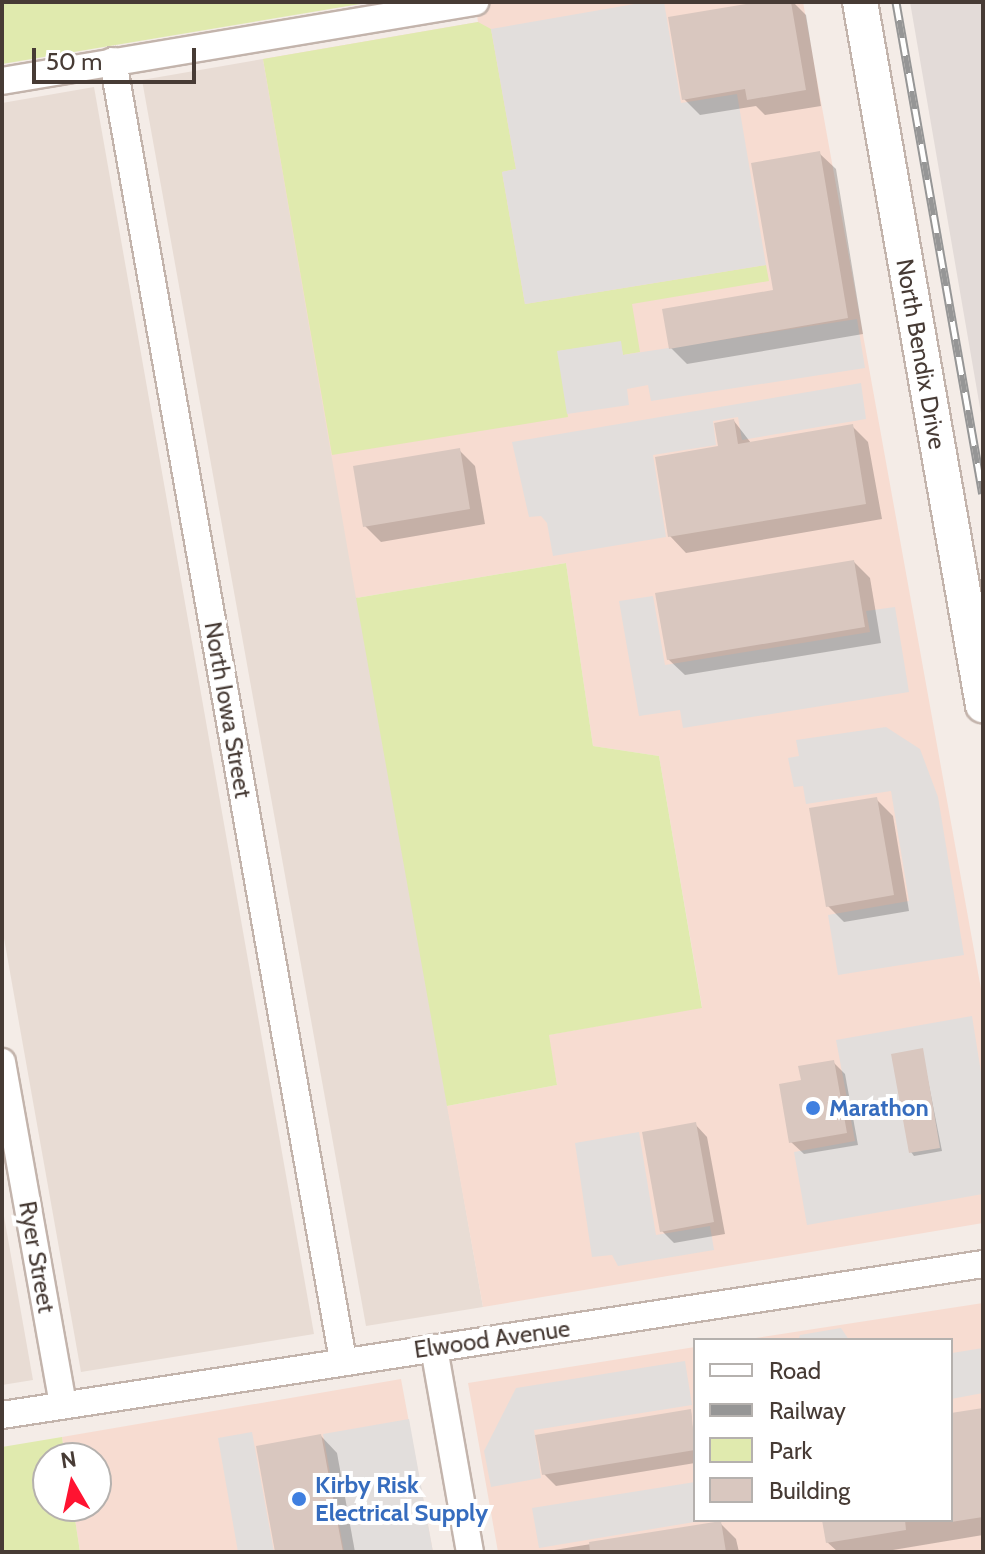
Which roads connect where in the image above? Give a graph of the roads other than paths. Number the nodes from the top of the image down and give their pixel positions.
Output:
1 (475, 2) edge
2 (860, 2) edge
3 (113, 61) junction
4 (2, 81) edge
5 (983, 705) edge
6 (2, 1062) edge
7 (983, 1264) edge
8 (434, 1348) junction
9 (343, 1360) junction
10 (63, 1405) junction
11 (2, 1415) edge
12 (470, 1552) edge

1 - 3 street
2 - 5 street, North Bendix Drive
3 - 4 street
3 - 9 street, North Iowa Street
6 - 10 street, Ryer Street
7 - 8 street, Elwood Avenue
8 - 9 street, Elwood Avenue
8 - 12 street
9 - 10 street, Elwood Avenue
10 - 11 street, Elwood Avenue

